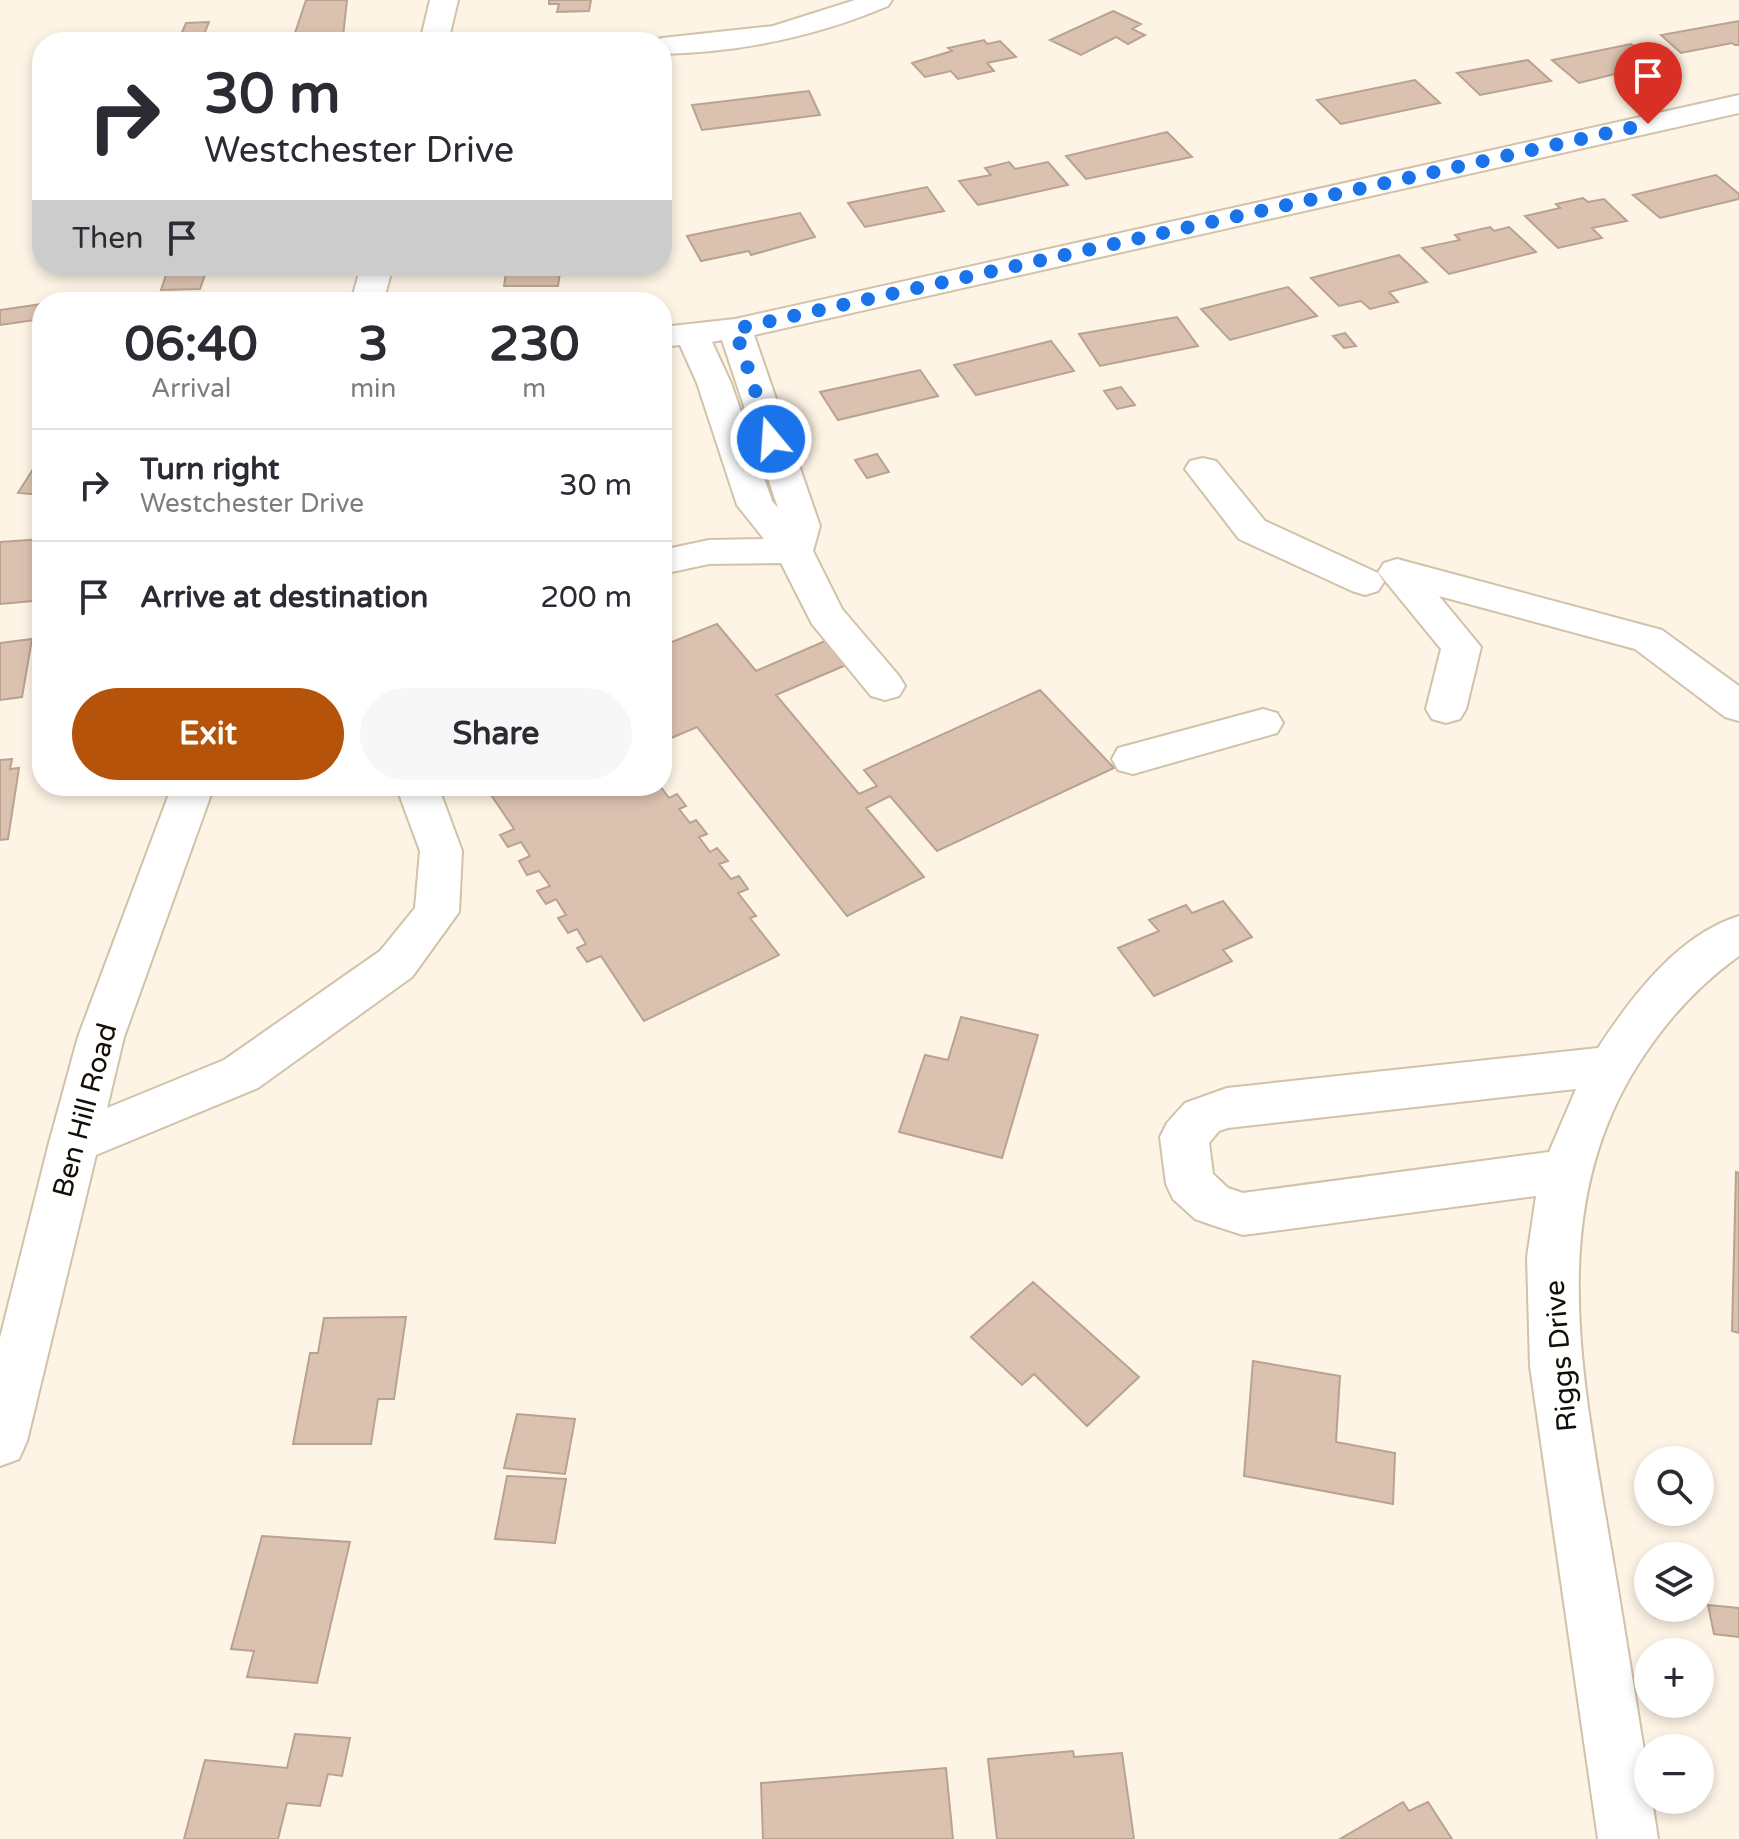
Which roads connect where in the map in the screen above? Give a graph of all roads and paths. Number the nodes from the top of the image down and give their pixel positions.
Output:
1 (444, 0) edge
2 (878, 0) edge
3 (436, 32) edge
4 (672, 46) edge
5 (1739, 104) edge
6 (735, 329) junction
7 (677, 335) edge
8 (1203, 469) dead end
9 (794, 551) junction
10 (672, 560) edge
11 (1365, 582) dead end
12 (885, 686) dead end
13 (1739, 707) edge
14 (1446, 709) dead end
15 (1263, 723) dead end
16 (1133, 759) dead end
17 (189, 796) edge
18 (421, 796) edge
19 (1739, 933) edge
20 (1609, 1066) junction
21 (73, 1143) junction
22 (1566, 1171) junction
23 (0, 1441) edge
24 (1628, 1839) edge

1 - 3 street
2 - 4 street
5 - 6 street
6 - 7 street
6 - 9 street
7 - 9 street
8 - 11 street
9 - 10 street
9 - 12 street
13 - 14 street
15 - 16 street
17 - 21 street, Ben Hill Road
18 - 21 street
19 - 20 street, Riggs Drive
20 - 22 street, Riggs Drive
20 - 22 street
21 - 23 street, Ben Hill Road
22 - 24 street, Riggs Drive

